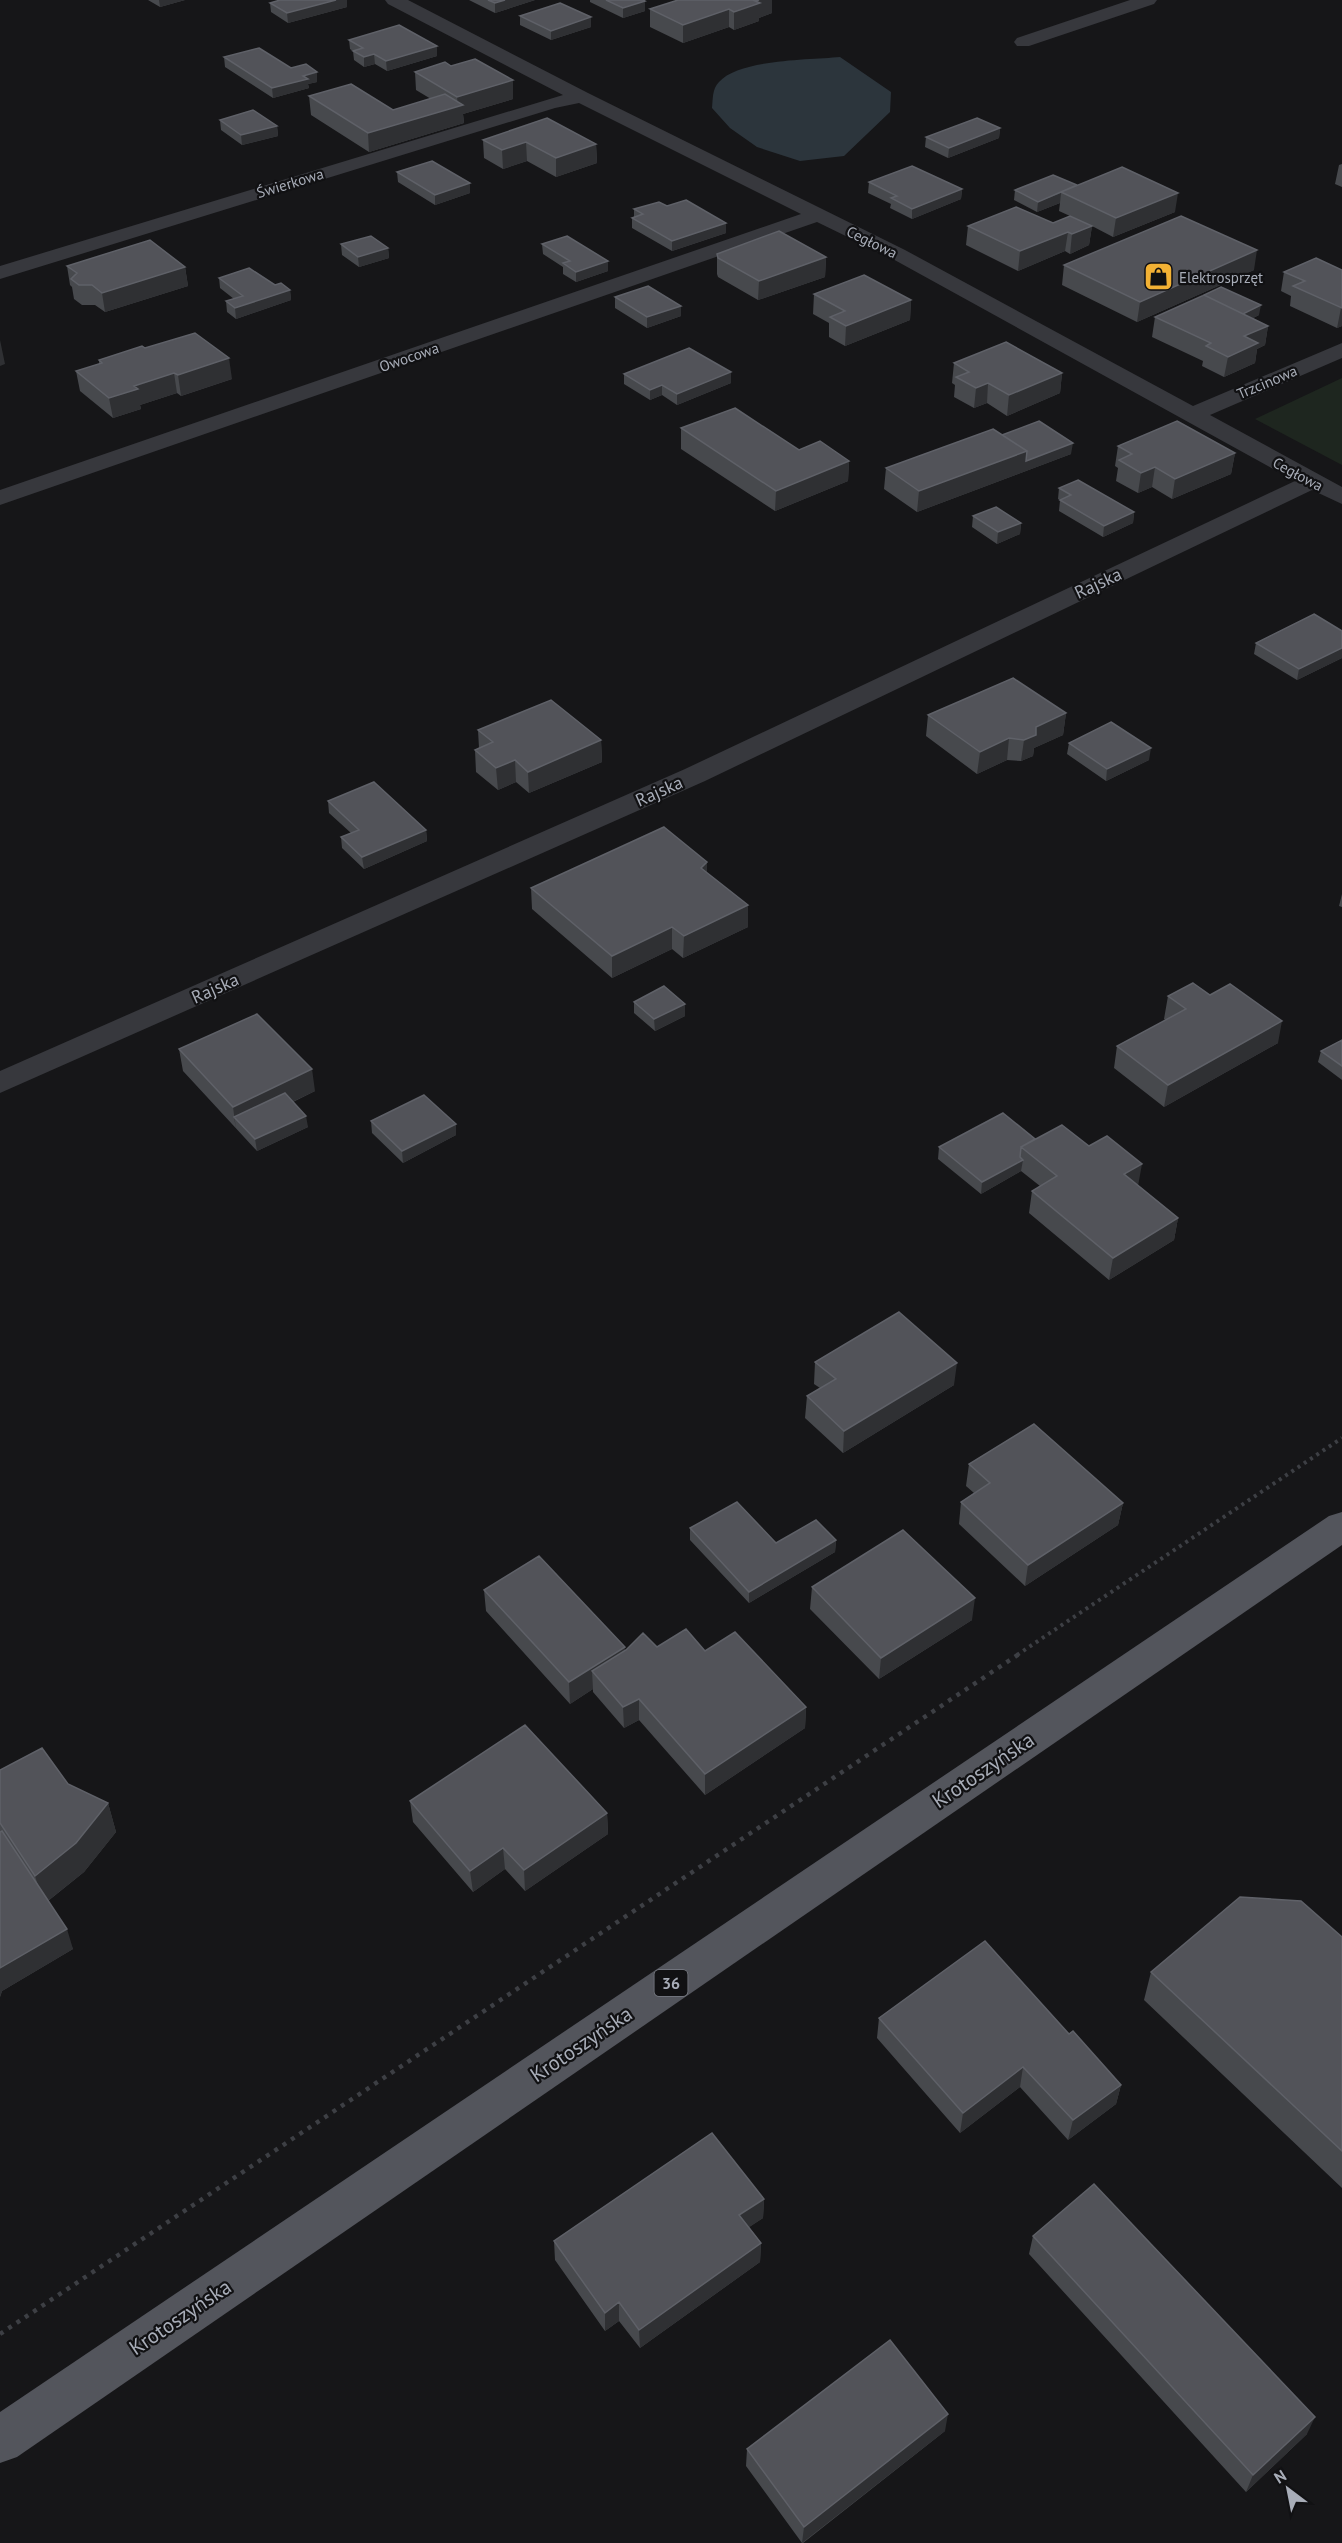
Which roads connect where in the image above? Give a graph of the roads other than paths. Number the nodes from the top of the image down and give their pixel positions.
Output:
1 (394, 0) edge
2 (1148, 0) edge
3 (1023, 42) dead end
4 (581, 98) junction
5 (817, 215) junction
6 (0, 273) edge
7 (1342, 350) edge
8 (1192, 415) junction
9 (1311, 482) junction
10 (1342, 497) edge
11 (0, 498) edge
12 (0, 1083) edge
13 (1342, 1526) edge
14 (0, 2440) edge

1 - 4 street, Cegłowa
2 - 3 street
4 - 5 street, Cegłowa
4 - 6 street, Świerkowa
5 - 8 street, Cegłowa
5 - 11 street, Owocowa
7 - 8 street, Trzcinowa
8 - 9 street, Cegłowa
9 - 10 street, Cegłowa
9 - 12 street, Rajska
13 - 14 main road, Krotoszyńska / 36

